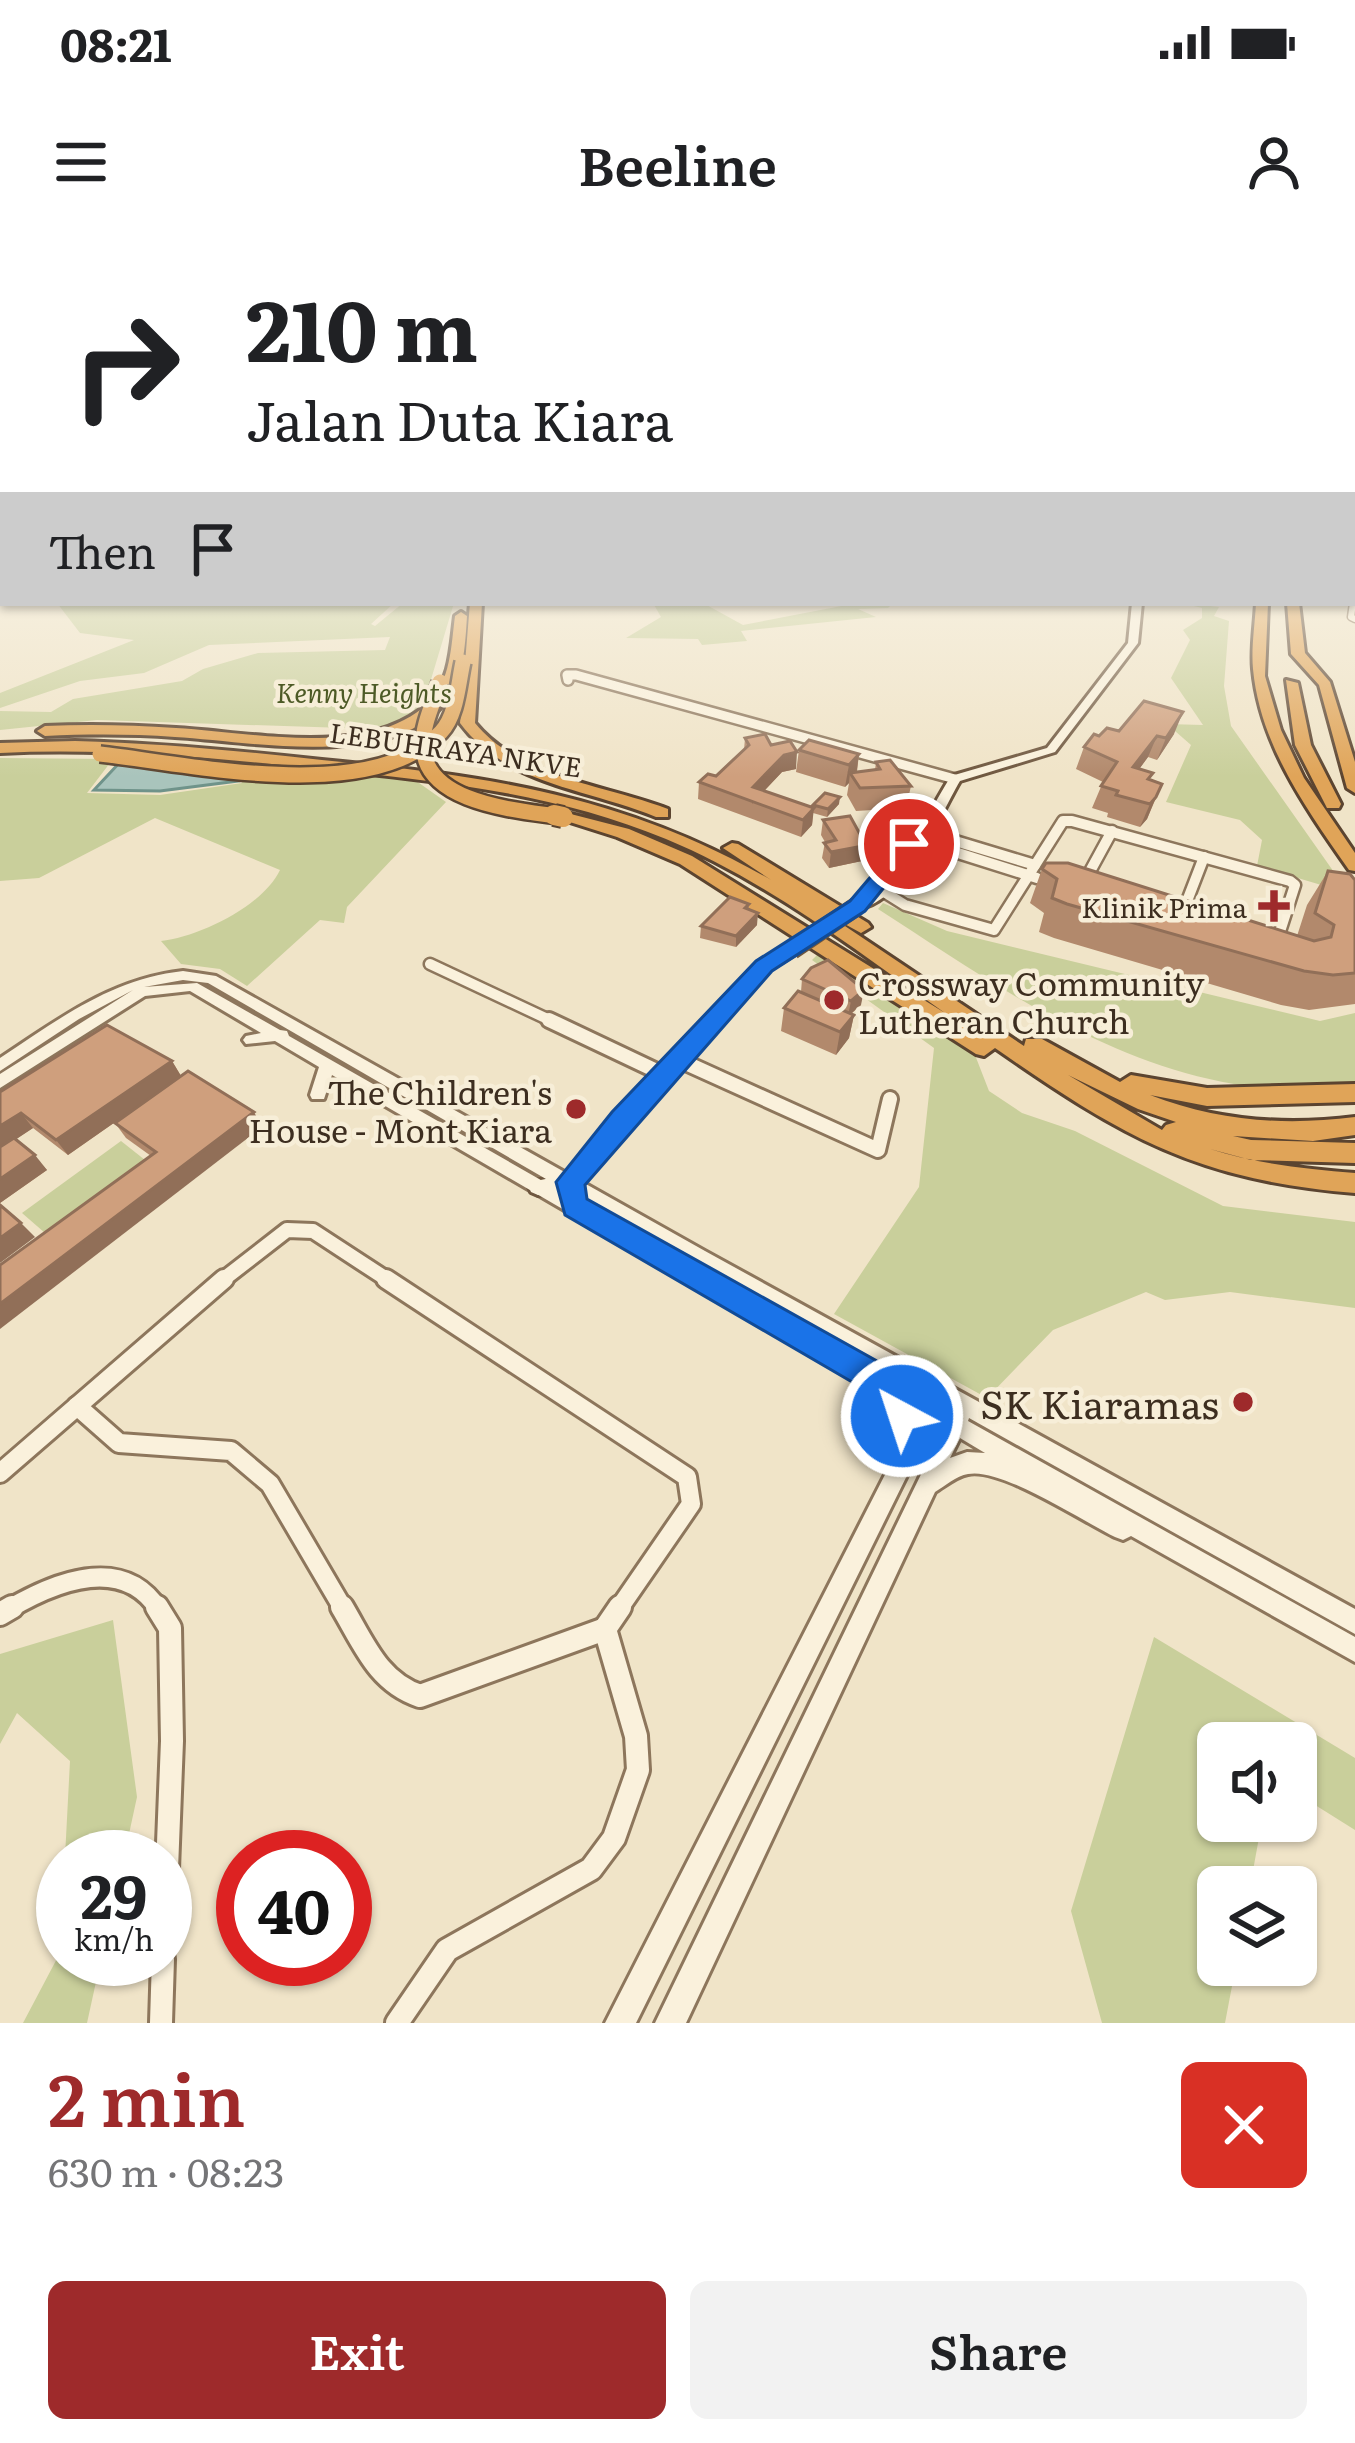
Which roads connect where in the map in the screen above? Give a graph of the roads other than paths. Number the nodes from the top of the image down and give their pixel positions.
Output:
1 (462, 610) edge
2 (475, 610) edge
3 (1136, 610) edge
4 (1262, 610) edge
5 (1295, 610) edge
6 (472, 636) junction
7 (1298, 654) junction
8 (0, 736) edge
9 (0, 751) edge
10 (952, 779) junction
11 (1355, 788) edge
12 (675, 819) junction
13 (1112, 831) junction
14 (1355, 838) edge
15 (952, 840) dead end
16 (915, 844) junction
17 (937, 850) dead end
18 (1204, 857) junction
19 (1355, 866) edge
20 (1030, 874) junction
21 (1046, 884) edge
22 (881, 890) junction
23 (1095, 899) edge
24 (857, 906) junction
25 (1160, 915) edge
26 (1179, 921) junction
27 (1201, 928) edge
28 (1275, 949) edge
29 (430, 964) dead end
30 (162, 981) junction
31 (283, 1035) junction
32 (251, 1040) dead end
33 (1045, 1061) junction
34 (328, 1064) junction
35 (0, 1065) edge
36 (675, 1065) junction
37 (0, 1082) edge
38 (1355, 1093) edge
39 (318, 1095) dead end
40 (890, 1100) dead end
41 (1355, 1126) edge
42 (1149, 1135) junction
43 (1355, 1153) edge
44 (1277, 1175) junction
45 (571, 1182) junction
46 (1355, 1183) edge
47 (538, 1187) junction
48 (1355, 1197) edge
49 (575, 1207) junction
50 (883, 1382) junction
51 (934, 1400) junction
52 (76, 1406) junction
53 (960, 1415) junction
54 (900, 1467) junction
55 (0, 1473) edge
56 (927, 1484) junction
57 (1174, 1548) junction
58 (0, 1614) edge
59 (1355, 1622) edge
60 (605, 1629) junction
61 (1355, 1650) edge
62 (169, 1830) edge
63 (163, 1986) edge
64 (161, 2023) edge
65 (397, 2023) edge
66 (620, 2023) edge
67 (670, 2023) edge

1 - 8 highway
1 - 42 highway, bridge
2 - 6 highway
3 - 10 main road
4 - 19 highway
5 - 7 highway
6 - 9 highway, bridge
6 - 12 highway
7 - 11 highway
7 - 14 highway
8 - 12 highway, LEBUHRAYA NKVE
9 - 33 highway, LEBUHRAYA NKVE
10 - 10 street
10 - 16 main road
12 - 33 highway, LEBUHRAYA NKVE
13 - 18 street
13 - 20 street
13 - 23 street
15 - 20 street
16 - 22 main road
16 - 24 main road
17 - 20 street
18 - 26 street
18 - 28 street
20 - 21 street
20 - 22 street
22 - 24 main road
24 - 36 main road, bridge
25 - 26 street
26 - 27 street
29 - 36 street
30 - 31 street
30 - 35 street
30 - 37 street
30 - 45 street
31 - 32 street
31 - 34 street
33 - 38 highway
33 - 41 highway
33 - 42 highway
33 - 43 highway
34 - 39 street
34 - 47 street
36 - 40 street
36 - 45 main road
42 - 44 highway
44 - 46 highway
44 - 48 highway
45 - 47 main road
45 - 49 main road
45 - 51 street
47 - 49 street
49 - 50 street
50 - 51 street
50 - 54 street
51 - 53 street
51 - 54 street
52 - 55 street
52 - 60 street
52 - 60 street
53 - 56 street
53 - 57 street
53 - 59 street
54 - 66 street
56 - 57 street
56 - 67 street
57 - 61 street
58 - 62 street
60 - 65 street
63 - 64 street

